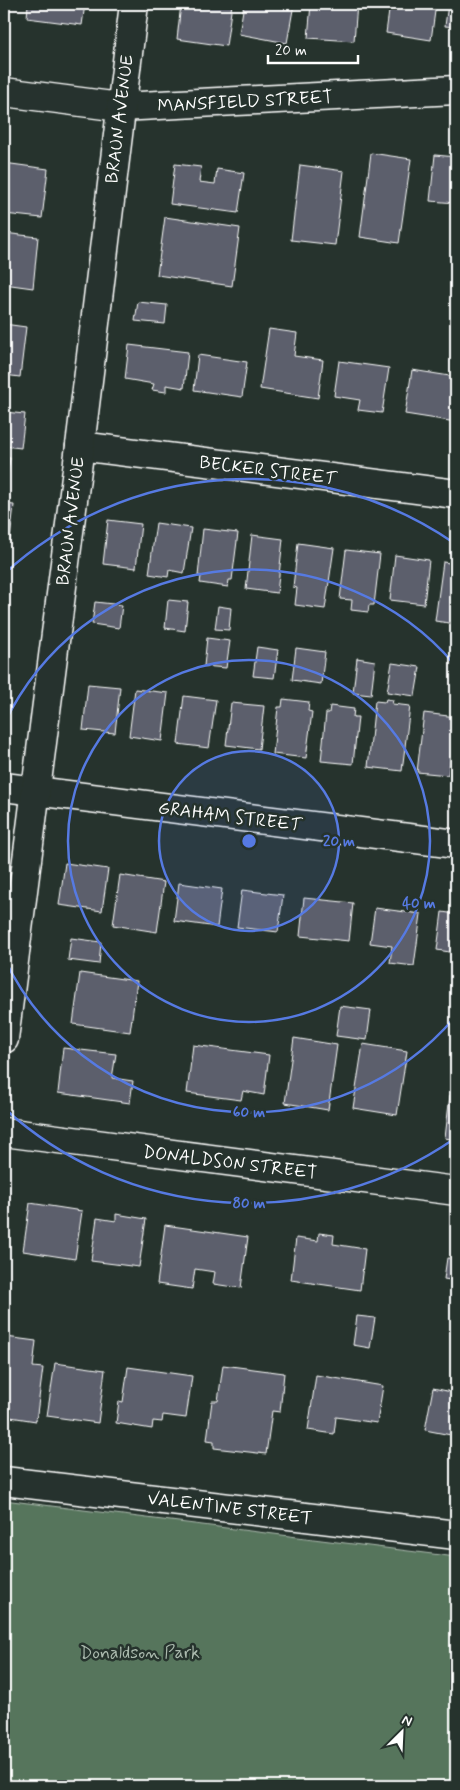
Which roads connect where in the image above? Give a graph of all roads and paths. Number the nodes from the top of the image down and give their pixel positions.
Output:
1 (134, 4) edge
2 (456, 90) edge
3 (4, 92) edge
4 (120, 107) junction
5 (80, 446) junction
6 (456, 494) edge
7 (4, 786) edge
8 (36, 791) junction
9 (456, 844) edge
10 (4, 1039) edge
11 (4, 1132) edge
12 (456, 1191) edge
13 (4, 1480) edge
14 (456, 1534) edge

1 - 4 street, BRAUN AVENUE
2 - 4 street, MANSFIELD STREET
3 - 4 street, MANSFIELD STREET
4 - 5 street, BRAUN AVENUE
5 - 6 street, BECKER STREET
5 - 8 street, BRAUN AVENUE
7 - 8 street, GRAHAM STREET
8 - 9 street, GRAHAM STREET
8 - 10 street, BRAUN AVENUE
11 - 12 street, DONALDSON STREET
13 - 14 street, VALENTINE STREET

